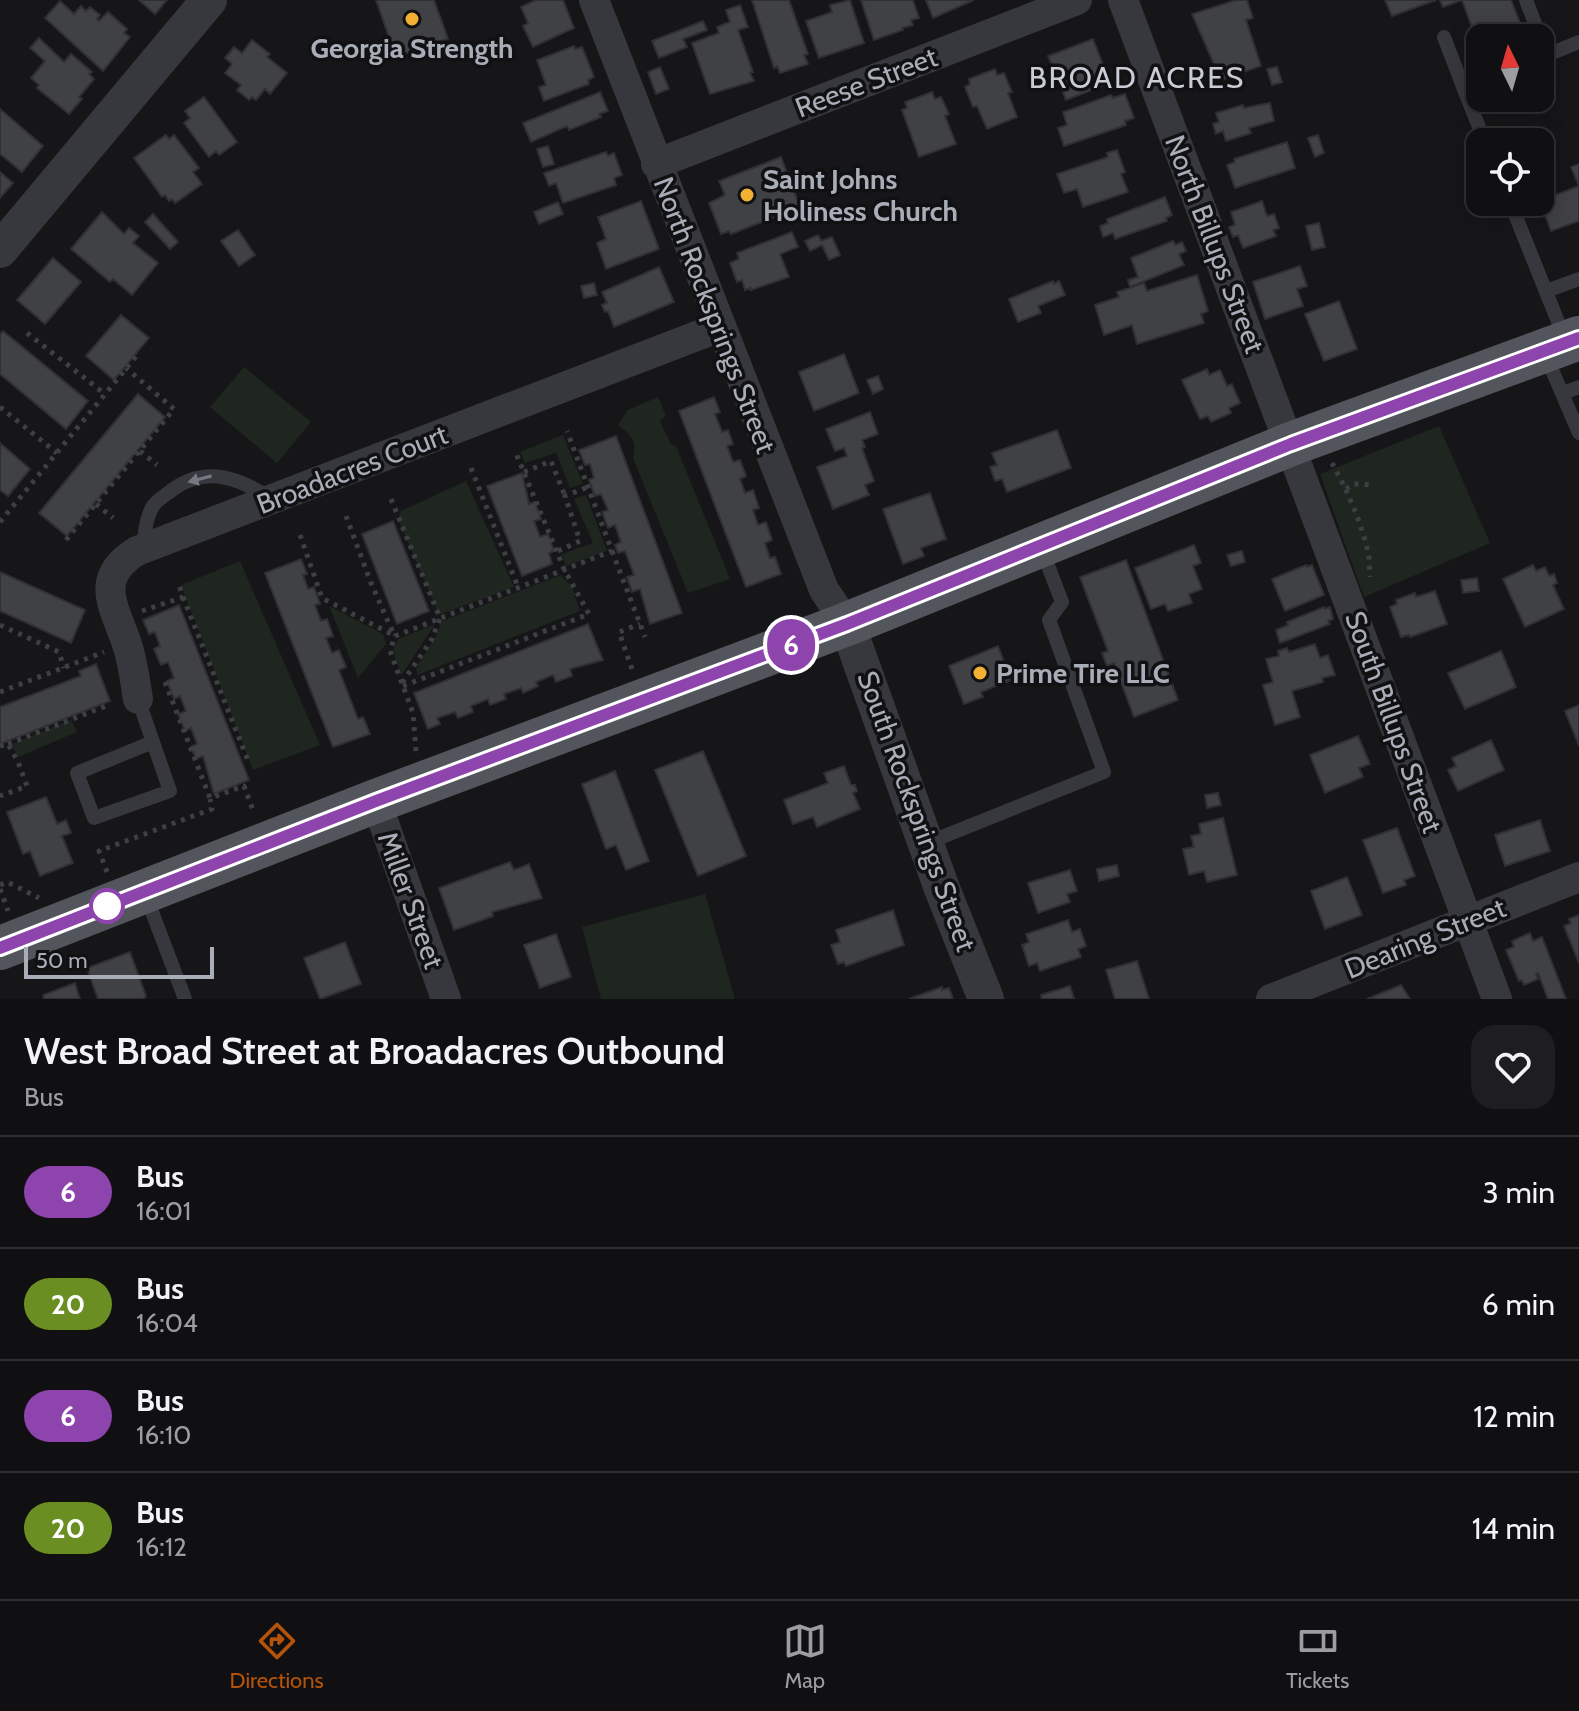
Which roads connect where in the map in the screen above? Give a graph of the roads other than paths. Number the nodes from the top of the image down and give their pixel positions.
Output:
1 (209, 0) edge
2 (594, 0) edge
3 (1077, 0) edge
4 (1123, 0) edge
5 (1526, 0) edge
6 (1534, 24) edge
7 (1444, 37) dead end
8 (1579, 42) edge
9 (1554, 53) edge
10 (1465, 92) joint
11 (1479, 128) edge
12 (656, 164) junction
13 (1516, 216) edge
14 (0, 250) edge
15 (1579, 279) edge
16 (1546, 291) junction
17 (720, 327) junction
18 (1563, 344) edge
19 (1579, 387) edge
20 (1563, 393) junction
21 (1579, 433) edge
22 (1291, 444) junction
23 (271, 500) junction
24 (1040, 546) junction
25 (143, 549) junction
26 (847, 624) junction
27 (138, 699) joint
28 (153, 742) junction
29 (376, 801) junction
30 (926, 843) junction
31 (1579, 877) edge
32 (127, 884) junction
33 (1467, 921) junction
34 (5, 932) edge
35 (185, 999) edge
36 (446, 999) edge
37 (986, 999) edge
38 (1271, 999) edge
39 (1497, 999) edge

1 - 14 street
2 - 12 street, North Rocksprings Street
3 - 12 street, Reese Street
4 - 22 street, North Billups Street
5 - 6 lane
7 - 10 lane
8 - 9 lane
10 - 11 lane
12 - 17 street, North Rocksprings Street
13 - 16 lane
15 - 16 lane
16 - 18 lane
17 - 23 street, Broadacres Court
17 - 26 street, North Rocksprings Street
18 - 20 lane
18 - 22 main road
19 - 20 lane
20 - 21 lane
22 - 24 main road
22 - 33 street, South Billups Street
23 - 25 street, Broadacres Court
23 -> 25 lane
24 - 26 main road
24 - 30 lane
25 - 27 street, Broadacres Court
26 - 29 main road
26 - 30 street, South Rocksprings Street
27 - 28 lane
28 - 28 lane
29 - 32 main road
29 - 36 street, Miller Street
30 - 37 street, South Rocksprings Street
31 - 33 street, Dearing Street
32 - 34 main road
32 - 35 lane
33 - 38 street, Dearing Street
33 - 39 street, South Billups Street

